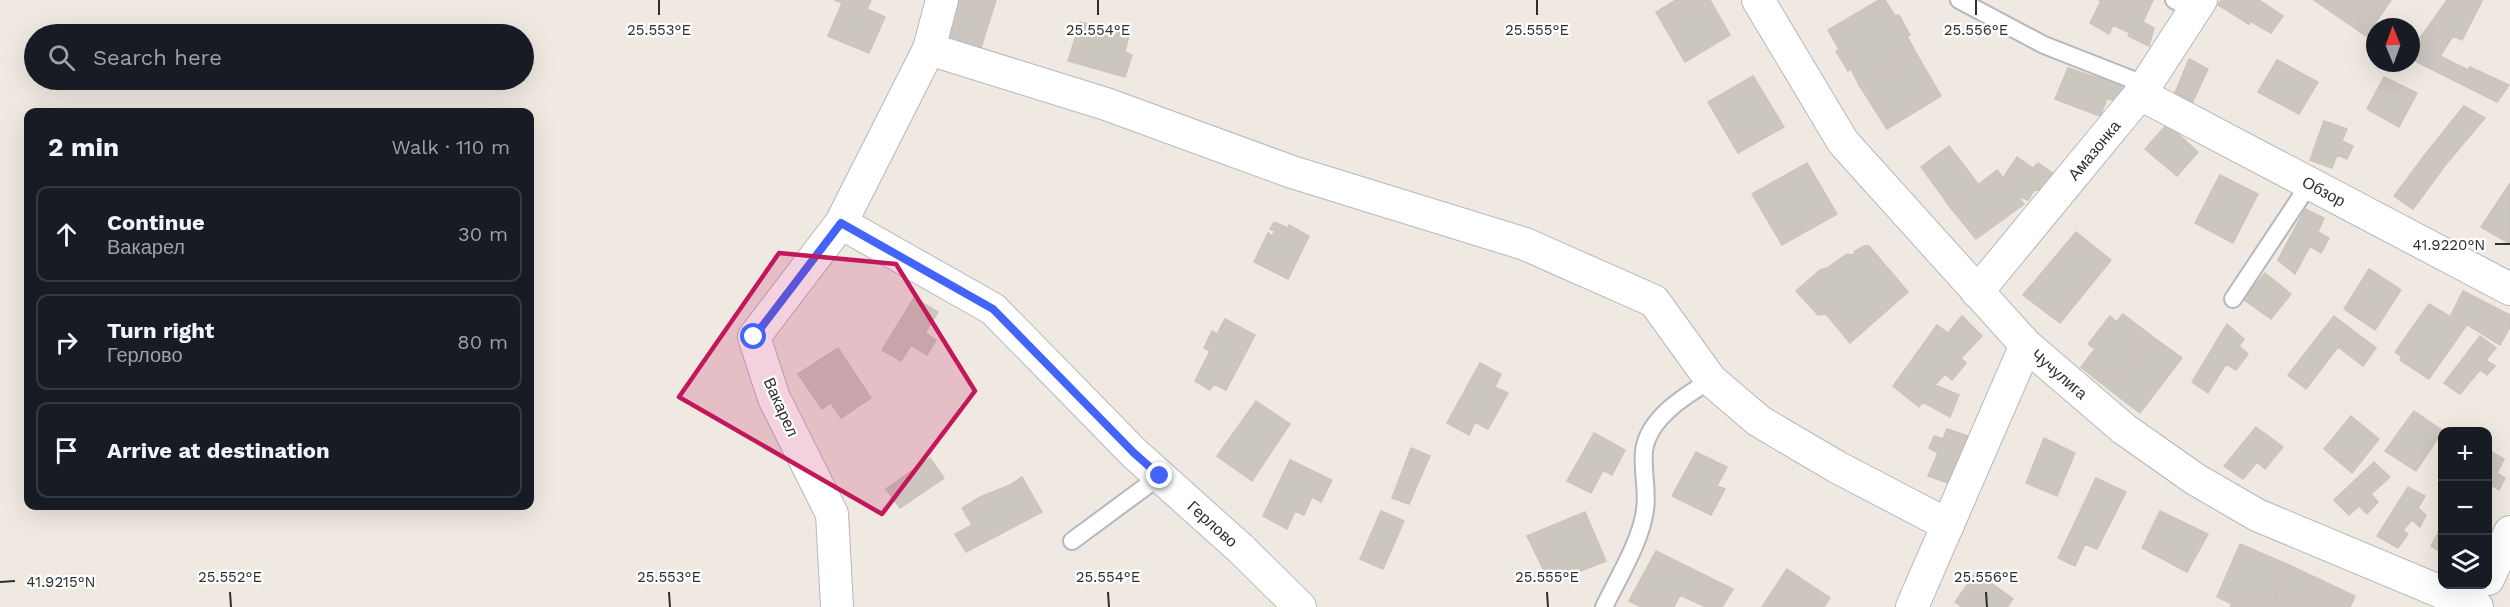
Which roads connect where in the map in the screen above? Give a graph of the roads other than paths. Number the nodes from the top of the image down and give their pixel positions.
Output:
1 (942, 0) edge
2 (1959, 0) edge
3 (1767, 4) edge
4 (2190, 4) edge
5 (929, 49) junction
6 (2143, 89) junction
7 (2310, 183) junction
8 (841, 223) junction
9 (2510, 290) edge
10 (1977, 292) junction
11 (2233, 299) dead end
12 (2026, 345) junction
13 (1711, 380) junction
14 (1160, 476) junction
15 (1948, 525) junction
16 (2510, 532) edge
17 (1072, 541) dead end
18 (2480, 597) edge
19 (837, 607) edge
20 (1300, 607) edge
21 (1604, 607) edge
22 (1912, 607) edge

1 - 5 street, Вакарел
2 - 6 lane
3 - 10 street, Чучулига
4 - 6 street, Амазонка
5 - 8 street, Вакарел
5 - 13 street
6 - 7 street, Обзор
6 - 10 street, Амазонка
7 - 9 street, Обзор
7 - 11 lane
8 - 14 street, Герлово
8 - 19 street, Вакарел
10 - 12 street, Чучулига
12 - 15 street
12 - 18 street, Чучулига
13 - 15 street
13 - 21 lane
14 - 17 lane
14 - 20 street, Герлово
15 - 22 street
16 - 18 street

